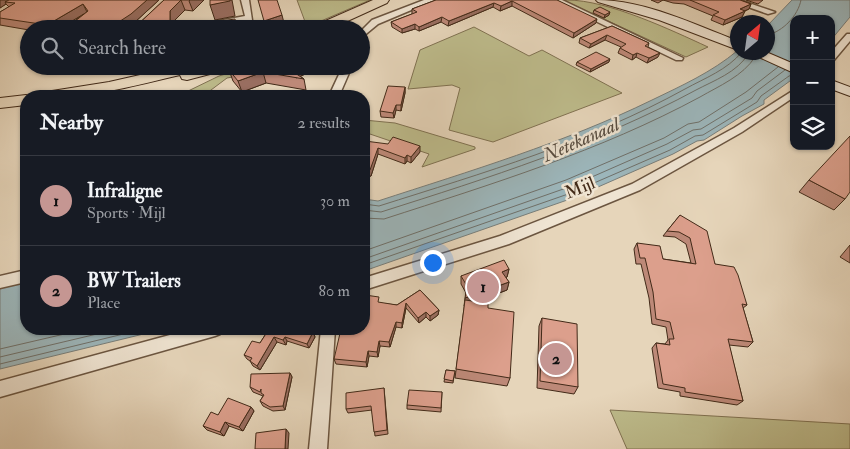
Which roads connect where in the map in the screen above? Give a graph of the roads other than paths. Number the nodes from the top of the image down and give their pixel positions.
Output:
1 (245, 0) edge
2 (383, 0) edge
3 (397, 0) edge
4 (431, 0) edge
5 (556, 0) edge
6 (602, 0) edge
7 (732, 0) edge
8 (746, 2) edge
9 (772, 12) dead end
10 (236, 20) edge
11 (339, 20) edge
12 (355, 20) edge
13 (370, 27) edge
14 (850, 36) edge
15 (719, 39) joint
16 (730, 43) edge
17 (846, 47) edge
18 (835, 55) edge
19 (679, 58) dead end
20 (773, 60) edge
21 (790, 67) edge
22 (162, 75) edge
23 (191, 75) edge
24 (344, 75) edge
25 (835, 86) edge
26 (87, 90) edge
27 (123, 90) edge
28 (337, 90) edge
29 (850, 92) edge
30 (790, 95) edge
31 (20, 101) edge
32 (0, 103) edge
33 (20, 108) edge
34 (0, 111) edge
35 (20, 269) edge
36 (0, 273) edge
37 (20, 277) edge
38 (0, 282) edge
39 (370, 282) edge
40 (194, 335) edge
41 (328, 335) edge
42 (0, 389) edge
43 (318, 449) edge

1 - 10 street
2 - 11 main road
3 - 12 main road
4 - 13 street
5 - 19 street
6 - 15 street
7 - 8 street
8 - 9 street
14 - 17 street
15 - 16 street
17 - 18 street
20 - 21 street
22 - 26 main road
23 - 27 main road
24 - 28 street
25 - 29 street
30 - 39 street, Mijl
31 - 32 main road
33 - 34 main road
35 - 36 street
37 - 38 street
40 - 42 street
41 - 43 street

